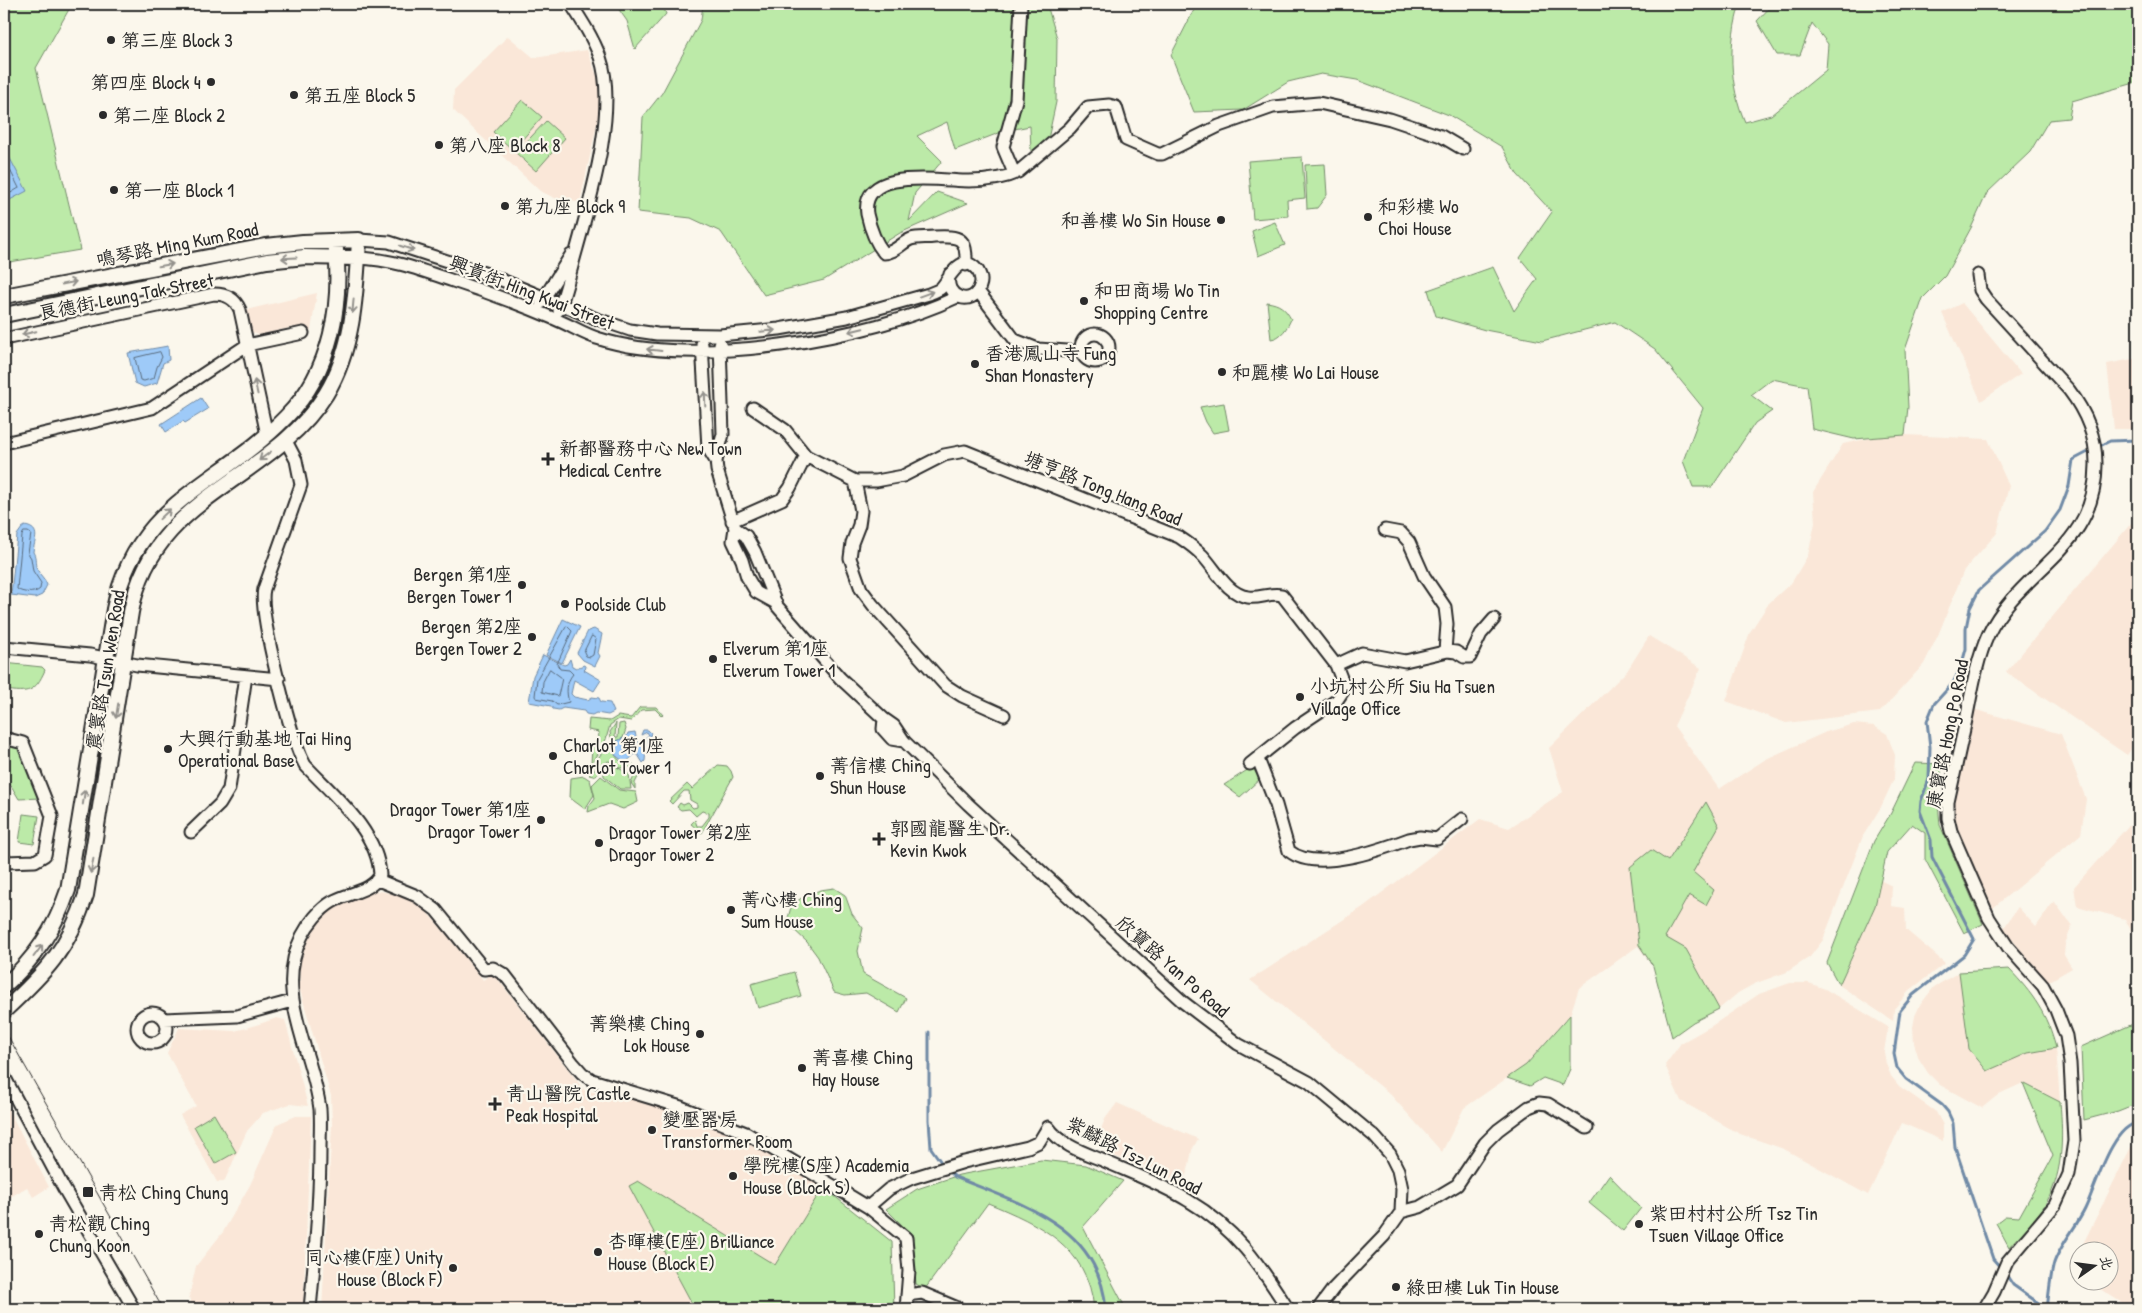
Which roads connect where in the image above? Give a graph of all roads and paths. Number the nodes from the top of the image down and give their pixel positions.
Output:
1 (571, 4) edge
2 (1021, 4) edge
3 (1463, 150) dead end
4 (1014, 173) junction
5 (359, 240) junction
6 (335, 241) junction
7 (577, 245) junction
8 (338, 258) junction
9 (358, 258) junction
10 (966, 265) junction
11 (950, 274) junction
12 (1978, 275) dead end
13 (978, 291) junction
14 (4, 296) edge
15 (958, 297) junction
16 (543, 298) junction
17 (561, 305) junction
18 (538, 312) junction
19 (4, 315) edge
20 (556, 319) junction
21 (303, 333) dead end
22 (701, 335) junction
23 (720, 335) junction
24 (4, 339) edge
25 (248, 345) junction
26 (721, 350) junction
27 (702, 351) junction
28 (1082, 352) dead end
29 (753, 408) dead end
30 (266, 435) junction
31 (286, 439) junction
32 (4, 443) edge
33 (806, 456) junction
34 (716, 461) junction
35 (855, 481) junction
36 (734, 524) junction
37 (1385, 530) dead end
38 (774, 602) junction
39 (1494, 619) dead end
40 (4, 647) edge
41 (1445, 651) junction
42 (106, 659) junction
43 (124, 663) junction
44 (1336, 665) junction
45 (246, 676) junction
46 (279, 679) junction
47 (1004, 715) dead end
48 (4, 738) edge
49 (1462, 819) dead end
50 (191, 832) dead end
51 (4, 860) edge
52 (378, 880) junction
53 (4, 986) edge
54 (292, 1001) junction
55 (4, 1011) edge
56 (164, 1019) dead end
57 (4, 1076) edge
58 (1587, 1128) dead end
59 (868, 1207) junction
60 (1401, 1212) junction
61 (907, 1295) junction
62 (134, 1309) edge
63 (310, 1309) edge
64 (906, 1309) edge
65 (960, 1309) edge
66 (1288, 1309) edge
67 (1318, 1309) edge
68 (1984, 1309) edge

1 - 7 street
2 - 4 street
3 - 4 street
4 - 10 street
5 - 6 main road, 鳴琴路 Ming Kum Road
5 - 9 main road, 震寰路 Tsun Wen Road
5 -> 16 street, 興貴街 Hing Kwai Street
6 - 8 main road, 震寰路 Tsun Wen Road
14 -> 6 main road, 鳴琴路 Ming Kum Road
7 - 16 street
7 - 17 street
8 - 9 main road, 鳴琴路 Ming Kum Road
8 -> 19 main road, 鳴琴路 Ming Kum Road
8 - 30 main road, 震寰路 Tsun Wen Road
9 - 18 street, 興貴街 Hing Kwai Street
9 -> 31 main road, 震寰路 Tsun Wen Road
10 - 11 street, 興貴街 Hing Kwai Street
10 - 13 street
11 - 15 street
23 -> 11 street, 興貴街 Hing Kwai Street
12 - 68 street, 康寶路 Hong Po Road
13 - 15 street, 興貴街 Hing Kwai Street
13 - 28 street
15 -> 26 street, 興貴街 Hing Kwai Street
16 - 17 street, 興貴街 Hing Kwai Street
16 - 18 street
17 - 20 street
17 - 22 street, 興貴街 Hing Kwai Street
18 - 20 street, 興貴街 Hing Kwai Street
27 -> 20 street, 興貴街 Hing Kwai Street
21 - 25 street
22 - 23 street, 興貴街 Hing Kwai Street
22 - 27 street, 欣寶路 Yan Po Road
23 - 26 street, 欣寶路 Yan Po Road
25 -> 24 street, 良德街 Leung Tak Street
30 -> 25 street, 良德街 Leung Tak Street
25 - 32 street
26 - 27 street, 興貴街 Hing Kwai Street
26 - 34 street, 欣寶路 Yan Po Road
34 -> 27 street, 欣寶路 Yan Po Road
29 - 33 street, 塘亨路 Tong Hang Road
42 -> 30 main road, 震寰路 Tsun Wen Road
31 -> 43 main road, 震寰路 Tsun Wen Road
31 - 46 street
33 - 35 street, 塘亨路 Tong Hang Road
33 - 36 street
34 - 36 street, 欣寶路 Yan Po Road
35 - 44 street, 塘亨路 Tong Hang Road
35 - 47 street
36 - 38 street, 欣寶路 Yan Po Road
36 - 38 street, 欣寶路 Yan Po Road
37 - 41 street
38 - 60 street, 欣寶路 Yan Po Road
39 - 41 street
40 - 42 street
41 - 44 street
42 - 43 street
53 -> 42 main road, 震寰路 Tsun Wen Road
43 - 45 street
43 -> 55 main road, 震寰路 Tsun Wen Road
44 - 49 street, 塘亨路 Tong Hang Road
45 - 46 street
45 - 50 street
46 - 52 street
48 - 51 street
52 - 54 street
52 - 59 street
54 - 56 street
54 - 63 street
57 - 62 street
58 - 60 street
59 - 61 street
59 - 66 street, 紫麟路 Tsz Lun Road
60 - 67 street
61 - 64 street
61 - 65 street

